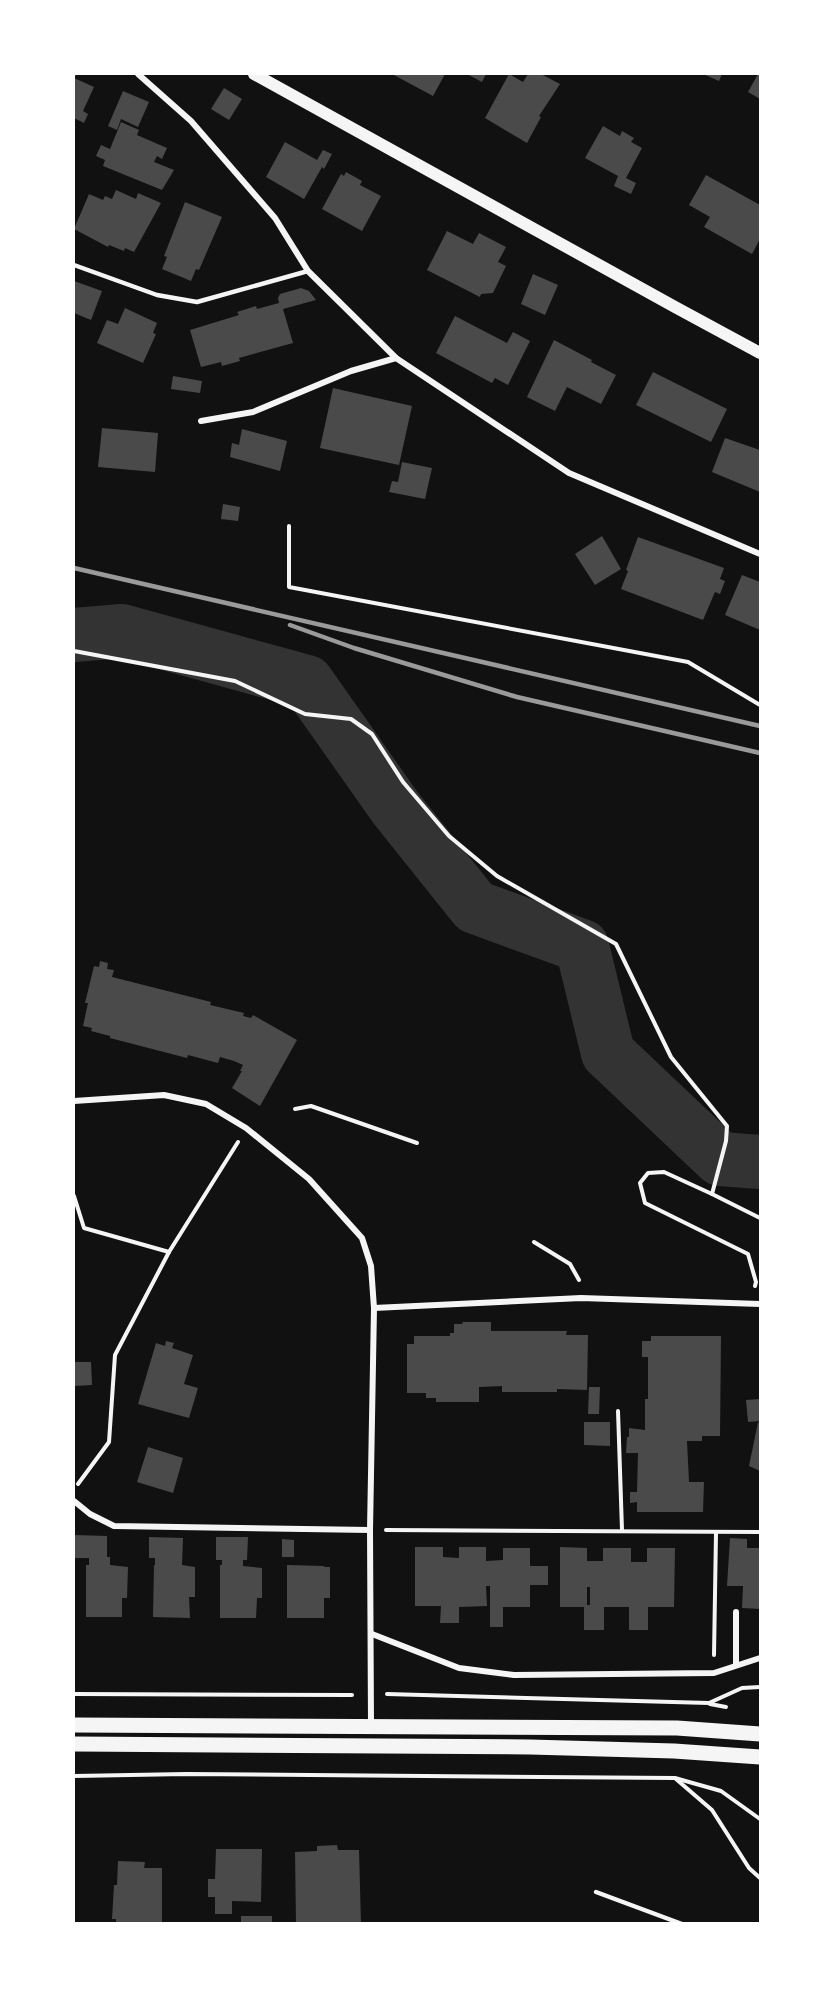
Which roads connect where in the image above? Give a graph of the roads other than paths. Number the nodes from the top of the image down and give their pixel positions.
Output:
1 (138, 74) edge
2 (254, 74) edge
3 (74, 265) edge
4 (308, 271) junction
5 (760, 353) edge
6 (396, 358) junction
7 (201, 421) dead end
8 (760, 554) edge
9 (74, 1101) edge
10 (760, 1304) edge
11 (374, 1308) junction
12 (74, 1502) edge
13 (370, 1530) junction
14 (736, 1612) dead end
15 (372, 1634) junction
16 (760, 1658) edge
17 (736, 1665) junction
18 (74, 1725) edge
19 (371, 1725) junction
20 (760, 1734) edge
21 (74, 1744) edge
22 (760, 1758) edge
23 (596, 1892) dead end
24 (681, 1923) edge

1 - 4 street
2 - 5 main road
3 - 4 lane
4 - 6 street
6 - 7 street
6 - 8 street
9 - 11 street
10 - 11 street
11 - 13 street
12 - 13 street
13 - 15 street
14 - 17 street
15 - 17 street
15 - 19 street
16 - 17 street
18 - 19 main road
19 - 20 main road
21 - 22 main road
23 - 24 lane

